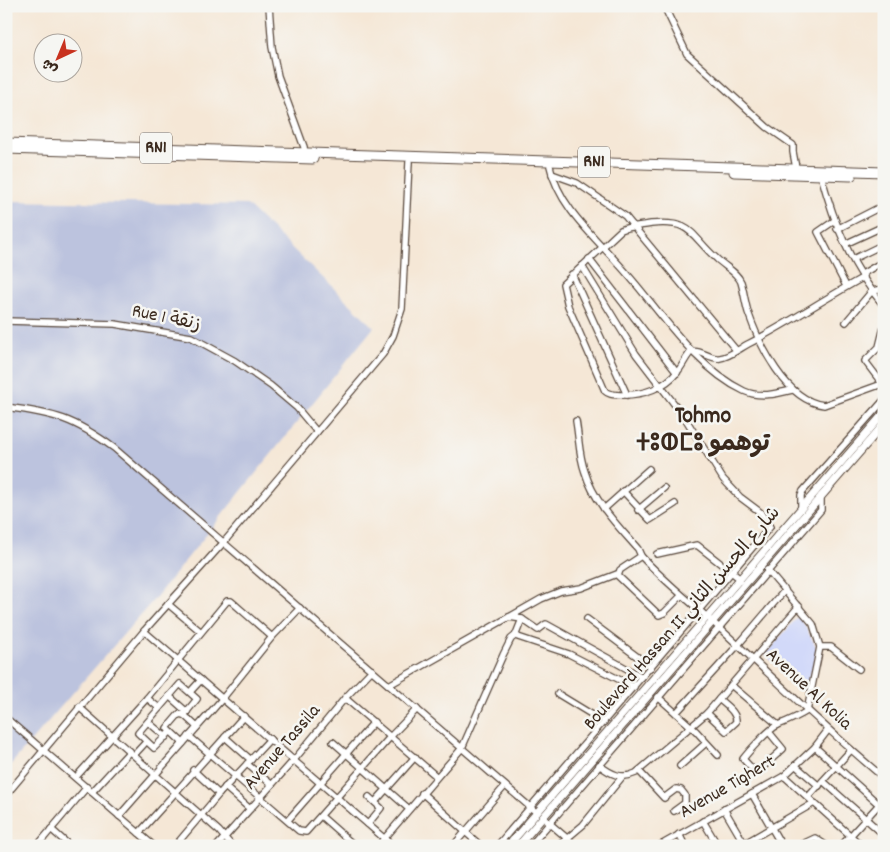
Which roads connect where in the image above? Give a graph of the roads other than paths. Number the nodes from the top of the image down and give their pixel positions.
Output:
1 (269, 6) edge
2 (664, 6) edge
3 (6, 143) edge
4 (6, 149) edge
5 (305, 156) junction
6 (409, 162) junction
7 (796, 168) junction
8 (551, 170) junction
9 (884, 172) edge
10 (822, 175) junction
11 (884, 177) edge
12 (884, 205) edge
13 (834, 221) junction
14 (635, 226) junction
15 (884, 226) edge
16 (837, 228) junction
17 (845, 244) junction
18 (884, 244) edge
19 (603, 246) junction
20 (589, 259) junction
21 (853, 260) junction
22 (884, 261) edge
23 (582, 266) junction
24 (572, 274) junction
25 (863, 275) junction
26 (846, 286) junction
27 (884, 289) edge
28 (872, 291) junction
29 (884, 306) edge
30 (6, 321) edge
31 (846, 322) dead end
32 (884, 327) edge
33 (760, 338) junction
34 (736, 350) junction
35 (693, 351) junction
36 (677, 373) junction
37 (883, 385) edge
38 (660, 386) junction
39 (792, 390) junction
40 (627, 395) junction
41 (884, 400) edge
42 (6, 407) edge
43 (884, 413) edge
44 (576, 421) dead end
45 (884, 424) edge
46 (317, 432) junction
47 (878, 432) junction
48 (884, 437) edge
49 (649, 469) dead end
50 (664, 488) dead end
51 (623, 491) junction
52 (821, 496) junction
53 (674, 504) dead end
54 (801, 508) junction
55 (604, 509) junction
56 (638, 510) junction
57 (224, 542) junction
58 (657, 554) dead end
59 (641, 556) junction
60 (767, 570) junction
61 (732, 573) junction
62 (617, 574) junction
63 (739, 578) junction
64 (784, 590) junction
65 (681, 596) junction
66 (168, 604) junction
67 (799, 606) junction
68 (300, 608) junction
69 (698, 612) junction
70 (706, 616) junction
71 (509, 617) junction
72 (587, 619) dead end
73 (522, 620) junction
74 (716, 624) junction
75 (144, 631) junction
76 (200, 631) junction
77 (516, 635) junction
78 (272, 636) junction
79 (738, 645) junction
80 (820, 647) junction
81 (752, 659) junction
82 (178, 660) junction
83 (651, 667) junction
84 (859, 669) dead end
85 (372, 670) junction
86 (642, 677) junction
87 (201, 680) junction
88 (389, 685) junction
89 (731, 685) junction
90 (634, 687) junction
91 (190, 692) junction
92 (558, 694) dead end
93 (169, 696) junction
94 (658, 697) junction
95 (147, 698) junction
96 (223, 698) junction
97 (345, 698) junction
98 (719, 699) junction
99 (79, 707) junction
100 (159, 708) junction
101 (417, 710) junction
102 (807, 711) junction
103 (676, 713) junction
104 (707, 713) junction
105 (185, 714) junction
106 (244, 716) junction
107 (6, 718) edge
108 (148, 722) junction
109 (374, 722) junction
110 (604, 722) junction
111 (778, 725) junction
112 (196, 727) junction
113 (690, 728) junction
114 (828, 730) junction
115 (769, 732) junction
116 (168, 735) junction
117 (112, 736) junction
118 (189, 736) junction
119 (391, 736) junction
120 (225, 737) junction
121 (270, 739) junction
122 (146, 742) junction
123 (333, 742) dead end
124 (183, 743) junction
125 (706, 743) junction
126 (815, 747) junction
127 (462, 748) junction
128 (45, 750) junction
129 (851, 750) junction
130 (132, 753) junction
131 (209, 754) junction
132 (347, 754) junction
133 (718, 755) dead end
134 (415, 757) junction
135 (294, 760) junction
136 (249, 762) junction
137 (599, 765) junction
138 (795, 765) junction
139 (680, 766) dead end
140 (836, 766) junction
141 (363, 768) junction
142 (193, 770) junction
143 (639, 771) junction
144 (156, 774) junction
145 (882, 774) edge
146 (436, 776) junction
147 (784, 776) junction
148 (76, 777) junction
149 (236, 777) junction
150 (622, 777) junction
151 (821, 783) junction
152 (271, 784) junction
153 (322, 784) junction
154 (506, 786) junction
155 (225, 787) junction
156 (90, 790) junction
157 (387, 790) junction
158 (175, 792) junction
159 (422, 793) junction
160 (219, 794) junction
161 (752, 794) junction
162 (6, 795) edge
163 (260, 797) junction
164 (369, 797) dead end
165 (338, 798) junction
166 (808, 798) junction
167 (884, 799) edge
168 (375, 802) junction
169 (814, 803) junction
170 (878, 804) junction
171 (530, 807) junction
172 (724, 808) junction
173 (250, 809) junction
174 (409, 809) junction
175 (884, 809) edge
176 (674, 811) dead end
177 (201, 815) junction
178 (540, 815) junction
179 (119, 816) junction
180 (322, 817) junction
181 (865, 818) junction
182 (288, 820) junction
183 (703, 821) junction
184 (368, 824) junction
185 (549, 824) junction
186 (772, 827) junction
187 (51, 829) junction
188 (464, 831) junction
189 (139, 833) junction
190 (679, 834) junction
191 (884, 835) edge
192 (850, 836) junction
193 (225, 837) junction
194 (566, 837) junction
195 (384, 838) junction
196 (742, 844) edge
197 (152, 845) edge
198 (37, 846) edge
199 (70, 846) edge
200 (175, 846) edge
201 (217, 846) edge
202 (232, 846) edge
203 (355, 846) edge
204 (378, 846) edge
205 (393, 846) edge
206 (453, 846) edge
207 (481, 846) edge
208 (497, 846) edge
209 (508, 846) edge
210 (518, 846) edge
211 (530, 846) edge
212 (558, 846) edge
213 (576, 846) edge
214 (659, 846) edge
215 (685, 846) edge
216 (718, 846) edge
217 (782, 846) edge
218 (798, 846) edge
219 (827, 846) edge
220 (841, 846) edge
221 (862, 846) edge

1 - 5 street
2 - 7 street
3 - 5 highway, RN1
4 - 5 highway, RN1
5 - 6 highway, RN1
5 - 7 highway, RN1
6 - 8 highway, RN1
6 - 46 street
7 - 9 highway, RN1
8 - 10 highway, RN1
8 - 14 street
8 - 19 street
10 - 11 highway, RN1
10 - 13 street
12 - 16 street
13 - 16 street
13 - 26 street
14 - 19 street
14 - 33 street
14 - 34 street
15 - 17 street
16 - 17 street
17 - 21 street
18 - 21 street
19 - 20 street
19 - 35 street
20 - 23 street
20 - 36 street
21 - 25 street
22 - 25 street
23 - 24 street
23 - 38 street
24 - 40 street
24 - 40 street
25 - 26 street
25 - 28 street
26 - 33 street
27 - 28 street
28 - 29 street
28 - 31 street
30 - 46 street, Rue 1 زنقة
32 - 37 street
33 - 34 street
33 - 39 street
34 - 35 street
35 - 36 street
35 - 39 street
36 - 38 street
37 - 39 street
38 - 40 street
38 - 61 street
41 - 54 street
42 - 57 street
43 - 54 main road, Boulevard Hassan II شارع الحسن الثاني
44 - 55 street, Avenue Al Kolia
45 - 47 main road, Boulevard Hassan II شارع الحسن الثاني
46 - 57 street
47 - 48 street
47 - 52 main road, Boulevard Hassan II شارع الحسن الثاني
49 - 51 street
50 - 56 street
51 - 55 street
51 - 56 street
52 - 60 street
52 - 74 main road, Boulevard Hassan II شارع الحسن الثاني
53 - 56 street
54 - 63 main road, Boulevard Hassan II شارع الحسن الثاني
55 - 59 street, Avenue Al Kolia
57 - 66 street
57 - 68 street
58 - 61 street
59 - 62 street
59 - 65 street, Avenue Al Kolia
60 - 64 street
60 - 74 street
61 - 63 street
61 - 69 street
62 - 65 street
62 - 71 street
63 - 70 main road, Boulevard Hassan II شارع الحسن الثاني
64 - 67 street
64 - 79 street
65 - 69 street, Avenue Al Kolia
66 - 75 street
66 - 76 street
67 - 80 street
67 - 81 street
68 - 78 street
68 - 85 street
69 - 70 street, Avenue Al Kolia
69 - 83 street
70 - 74 street, Avenue Al Kolia
70 - 178 main road, Boulevard Hassan II شارع الحسن الثاني
71 - 73 street
71 - 88 street
72 - 83 street
73 - 77 street
73 - 86 street
74 - 79 street, Avenue Al Kolia
74 - 94 street
74 - 178 main road, Boulevard Hassan II شارع الحسن الثاني
75 - 82 street
75 - 99 street
76 - 78 street
76 - 82 street
77 - 90 street
77 - 127 street
78 - 96 street
79 - 81 street, Avenue Al Kolia
79 - 103 street
80 - 84 street
80 - 102 street
81 - 89 street
81 - 102 street, Avenue Al Kolia
82 - 87 street
82 - 95 street
83 - 86 street
85 - 88 street
85 - 97 street, Avenue Tassila
86 - 90 street
87 - 91 street
87 - 96 street
88 - 101 street
89 - 98 street
89 - 111 street
90 - 110 street
91 - 93 street
91 - 105 street
92 - 110 street
93 - 100 street
93 - 105 street
94 - 103 street
94 - 137 street
95 - 100 street
95 - 117 street
96 - 106 street
96 - 112 street
97 - 109 street
97 - 135 street, Avenue Tassila
98 - 104 street
98 - 104 street
99 - 117 street
99 - 128 street
100 - 108 street
101 - 119 street
101 - 127 street
102 - 111 street
102 - 114 street, Avenue Al Kolia
103 - 113 street
104 - 113 street
105 - 112 street
105 - 116 street
106 - 120 street
106 - 121 street
107 - 128 street
108 - 116 street
108 - 122 street
109 - 119 street
109 - 132 street
110 - 171 street
111 - 115 street
112 - 118 street
113 - 125 street
113 - 143 street
114 - 126 street, Avenue Tighert
114 - 129 street, Avenue Al Kolia
115 - 115 street
116 - 122 street
116 - 124 street
117 - 130 street
117 - 148 street
118 - 124 street
118 - 131 street
119 - 134 street
119 - 141 street
120 - 131 street
120 - 136 street
121 - 135 street
121 - 136 street
122 - 130 street
123 - 132 street
124 - 144 street
125 - 133 street
125 - 139 street
126 - 138 street, Avenue Tighert
126 - 140 street
127 - 146 street
127 - 154 street
128 - 148 street
128 - 162 street
129 - 140 street
129 - 145 street, Avenue Al Kolia
130 - 144 street
130 - 156 street
131 - 142 street
131 - 149 street
132 - 141 street
132 - 153 street
134 - 146 street
134 - 157 street
135 - 152 street, Avenue Tassila
135 - 153 street
136 - 149 street
136 - 152 street
137 - 150 street
137 - 185 street
138 - 147 street, Avenue Tighert
138 - 151 street
140 - 151 street
140 - 170 street
141 - 157 street
141 - 165 street
142 - 158 street
142 - 160 street
143 - 150 street
143 - 176 street
144 - 158 street
144 - 179 street
146 - 159 street
147 - 161 street, Avenue Tighert
147 - 166 street
148 - 156 street
149 - 155 street
149 - 163 street
150 - 194 street
151 - 166 street
151 - 181 street
152 - 163 street, Avenue Tassila
153 - 165 street
153 - 182 street
154 - 171 street
154 - 188 street
155 - 160 street
155 - 173 street
156 - 179 street
156 - 187 street
157 - 168 street
157 - 174 street
158 - 177 street
158 - 189 street
159 - 174 street
159 - 188 street
160 - 177 street
161 - 172 street, Avenue Tighert
161 - 186 street
163 - 173 street, Avenue Tassila
163 - 182 street
164 - 168 street
165 - 180 street
165 - 184 street
166 - 169 street
167 - 170 street
168 - 184 street
169 - 186 street
169 - 192 street
170 - 175 street
170 - 181 street
171 - 178 street
171 - 208 street
172 - 183 street, Avenue Tighert
172 - 196 street
173 - 193 street, Avenue Tassila
174 - 195 street
177 - 193 street
177 - 200 street
178 - 185 street
178 - 209 main road, Boulevard Hassan II شارع الحسن الثاني
178 - 210 main road, Boulevard Hassan II شارع الحسن الثاني
179 - 189 street
180 - 182 street
180 - 203 street
181 - 191 street
181 - 192 street
183 - 190 street, Avenue Tighert
183 - 216 street
184 - 195 street
185 - 194 street
185 - 211 street
186 - 196 street
186 - 217 street
187 - 198 street
187 - 199 street
188 - 206 street
188 - 207 street
189 - 197 street
190 - 214 street, Avenue Tighert
190 - 215 street
192 - 220 street
192 - 221 street
193 - 201 street, Avenue Tassila
193 - 202 street
194 - 212 street
194 - 213 street
195 - 204 street
195 - 205 street
218 - 219 street

